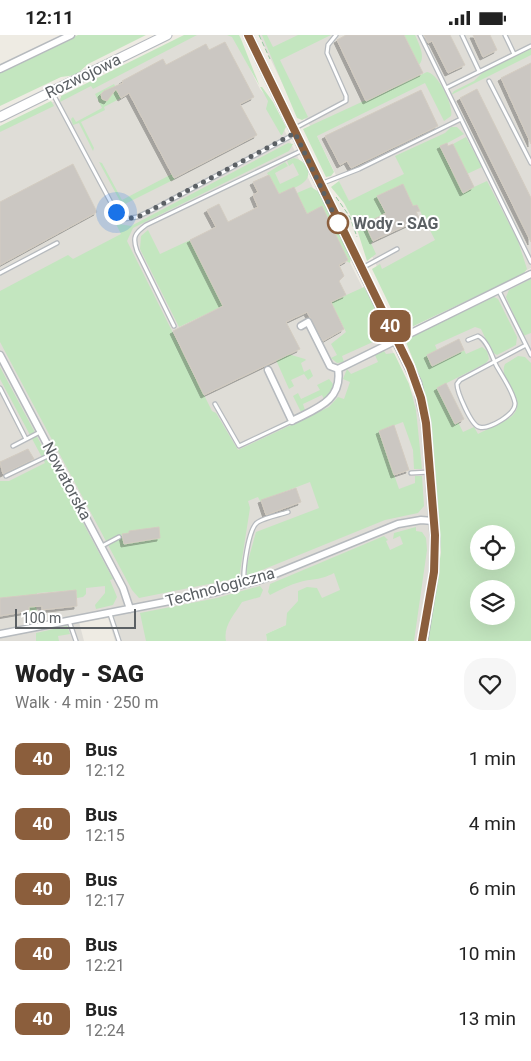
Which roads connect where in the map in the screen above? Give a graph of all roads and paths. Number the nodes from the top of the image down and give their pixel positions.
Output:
1 (71, 35) edge
2 (167, 35) edge
3 (248, 35) edge
4 (259, 35) edge
5 (336, 35) edge
6 (420, 35) edge
7 (462, 35) edge
8 (505, 35) edge
9 (531, 45) edge
10 (514, 54) junction
11 (272, 64) dead end
12 (0, 69) edge
13 (480, 71) junction
14 (489, 81) dead end
15 (446, 88) junction
16 (52, 91) junction
17 (0, 117) edge
18 (461, 119) junction
19 (297, 129) junction
20 (304, 150) junction
21 (531, 163) edge
22 (323, 183) junction
23 (357, 238) dead end
24 (57, 243) dead end
25 (397, 249) dead end
26 (531, 263) edge
27 (361, 268) junction
28 (0, 273) edge
29 (531, 274) edge
30 (499, 290) junction
31 (174, 325) dead end
32 (301, 326) dead end
33 (397, 340) junction
34 (468, 340) dead end
35 (526, 345) junction
36 (0, 355) edge
37 (531, 355) edge
38 (495, 362) junction
39 (338, 369) junction
40 (268, 370) dead end
41 (0, 389) edge
42 (214, 404) dead end
43 (292, 421) junction
44 (40, 431) junction
45 (26, 439) junction
46 (13, 446) dead end
47 (52, 454) junction
48 (430, 472) junction
49 (411, 473) dead end
50 (6, 476) dead end
51 (288, 512) dead end
52 (434, 521) junction
53 (119, 537) dead end
54 (101, 546) junction
55 (244, 584) junction
56 (130, 609) junction
57 (110, 613) junction
58 (69, 620) junction
59 (0, 634) edge
60 (76, 641) edge
61 (118, 641) edge
62 (422, 641) edge

1 - 12 street
2 - 16 street, Rozwojowa
3 - 19 street
4 - 11 path
5 - 19 lane
6 - 15 lane
7 - 13 lane
8 - 10 lane
9 - 10 lane
10 - 13 lane
13 - 15 lane
14 - 21 lane
15 - 18 lane
16 - 17 street, Rozwojowa
16 - 19 lane
18 - 22 lane
18 - 26 lane
19 - 20 street
20 - 22 street
20 - 31 lane
22 - 23 path
22 - 27 street
24 - 28 lane
25 - 27 lane
27 - 33 street
29 - 30 street
30 - 33 street
30 - 35 lane
32 - 39 street
33 - 39 street
33 - 48 street
34 - 38 lane
35 - 37 lane
35 - 38 lane
36 - 44 street, Nowatorska
38 - 38 lane
39 - 43 street
40 - 43 street
41 - 45 lane
42 - 43 lane
44 - 45 lane
44 - 47 street, Nowatorska
45 - 46 lane
47 - 50 lane
47 - 54 street, Nowatorska
48 - 49 lane
48 - 52 street
51 - 55 lane
52 - 55 street, Technologiczna
52 - 62 street
53 - 54 lane
54 - 56 street, Nowatorska
55 - 56 street, Technologiczna
56 - 57 street, Technologiczna
57 - 58 street, Technologiczna
57 - 61 lane
58 - 59 street, Technologiczna
58 - 60 lane

